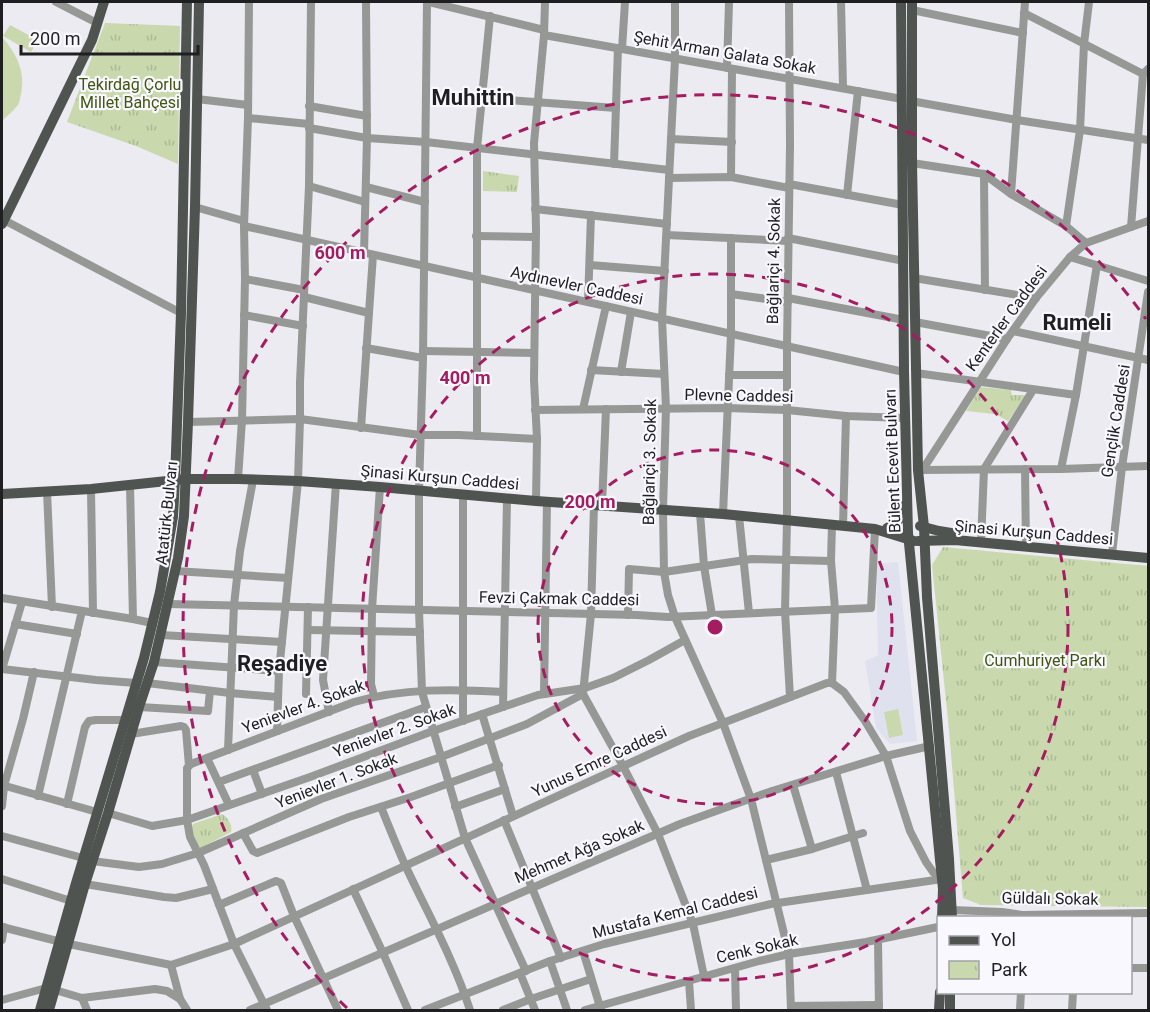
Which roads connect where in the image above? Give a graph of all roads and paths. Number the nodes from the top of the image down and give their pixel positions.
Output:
1 (57, 2) edge
2 (104, 2) edge
3 (187, 2) edge
4 (199, 2) edge
5 (249, 2) edge
6 (311, 2) edge
7 (366, 2) edge
8 (428, 2) edge
9 (545, 2) edge
10 (625, 2) edge
11 (675, 2) edge
12 (729, 2) edge
13 (789, 2) edge
14 (841, 2) edge
15 (901, 2) edge
16 (1025, 2) edge
17 (1089, 2) edge
18 (69, 4) edge
19 (912, 6) edge
20 (1024, 13) junction
21 (490, 16) junction
22 (97, 23) junction
23 (544, 32) junction
24 (1023, 33) junction
25 (1084, 44) junction
26 (620, 49) junction
27 (675, 59) junction
28 (730, 69) junction
29 (1146, 72) edge
30 (790, 79) junction
31 (843, 88) junction
32 (858, 91) junction
33 (482, 98) junction
34 (197, 99) junction
35 (906, 100) junction
36 (538, 103) junction
37 (248, 105) junction
38 (309, 106) junction
39 (616, 108) junction
40 (367, 116) junction
41 (248, 118) junction
42 (1017, 120) junction
43 (309, 126) junction
44 (1080, 130) junction
45 (367, 138) junction
46 (671, 139) junction
47 (1139, 139) junction
48 (1149, 140) edge
49 (426, 142) junction
50 (732, 142) junction
51 (477, 148) junction
52 (535, 154) junction
53 (912, 163) junction
54 (614, 164) junction
55 (669, 174) junction
56 (984, 174) junction
57 (731, 177) junction
58 (309, 186) junction
59 (789, 186) junction
60 (366, 187) junction
61 (1011, 194) junction
62 (847, 195) junction
63 (365, 201) junction
64 (425, 202) junction
65 (903, 205) junction
66 (195, 207) junction
67 (536, 209) junction
68 (591, 215) junction
69 (2, 221) edge
70 (1149, 221) edge
71 (244, 223) junction
72 (667, 224) junction
73 (1065, 226) junction
74 (1131, 227) junction
75 (667, 235) junction
76 (476, 236) junction
77 (535, 237) junction
78 (731, 238) junction
79 (307, 240) junction
80 (788, 240) junction
81 (1086, 243) junction
82 (368, 254) junction
83 (1070, 257) junction
84 (904, 261) junction
85 (590, 265) junction
86 (1097, 265) junction
87 (424, 266) junction
88 (665, 271) junction
89 (476, 278) junction
90 (914, 278) junction
91 (245, 279) junction
92 (1149, 281) edge
93 (985, 290) junction
94 (535, 291) junction
95 (1149, 292) edge
96 (304, 294) junction
97 (731, 294) junction
98 (1036, 298) junction
99 (788, 300) junction
100 (588, 302) junction
101 (606, 306) junction
102 (1148, 306) edge
103 (631, 312) junction
104 (180, 313) junction
105 (369, 313) junction
106 (244, 315) junction
107 (662, 319) junction
108 (909, 321) junction
109 (303, 326) junction
110 (1013, 331) junction
111 (731, 334) junction
112 (1007, 339) junction
113 (787, 346) junction
114 (1084, 346) junction
115 (366, 348) junction
116 (477, 352) junction
117 (534, 353) junction
118 (423, 355) junction
119 (1144, 359) edge
120 (591, 370) junction
121 (621, 372) junction
122 (910, 372) junction
123 (664, 374) junction
124 (729, 375) junction
125 (787, 375) junction
126 (978, 382) junction
127 (1033, 390) junction
128 (1076, 395) junction
129 (666, 408) junction
130 (727, 408) junction
131 (583, 409) junction
132 (606, 409) junction
133 (535, 410) junction
134 (787, 410) junction
135 (846, 416) junction
136 (905, 418) junction
137 (300, 419) junction
138 (242, 420) junction
139 (188, 422) junction
140 (361, 428) junction
141 (420, 435) junction
142 (477, 436) junction
143 (537, 439) junction
144 (1149, 466) edge
145 (1122, 467) junction
146 (984, 469) junction
147 (1025, 469) junction
148 (1061, 469) junction
149 (918, 470) junction
150 (180, 479) junction
151 (238, 479) junction
152 (253, 480) junction
153 (298, 481) junction
154 (336, 483) junction
155 (130, 485) junction
156 (380, 487) junction
157 (91, 489) junction
158 (419, 490) junction
159 (47, 491) junction
160 (2, 494) edge
161 (463, 494) junction
162 (507, 498) junction
163 (908, 498) junction
164 (541, 501) junction
165 (598, 505) junction
166 (921, 507) junction
167 (663, 510) junction
168 (700, 513) junction
169 (723, 514) junction
170 (739, 516) junction
171 (787, 520) junction
172 (837, 525) junction
173 (882, 530) junction
174 (916, 533) junction
175 (955, 537) junction
176 (981, 539) junction
177 (1026, 543) junction
178 (1113, 551) junction
179 (1149, 551) edge
180 (1149, 558) edge
181 (743, 560) junction
182 (785, 560) junction
183 (831, 561) junction
184 (912, 562) junction
185 (704, 566) junction
186 (175, 571) junction
187 (664, 572) junction
188 (237, 576) junction
189 (288, 578) junction
190 (926, 579) junction
191 (2, 598) edge
192 (22, 602) junction
193 (168, 603) junction
194 (234, 605) junction
195 (52, 607) junction
196 (286, 607) junction
197 (308, 607) junction
198 (329, 608) junction
199 (372, 609) junction
200 (835, 609) junction
201 (420, 610) junction
202 (82, 611) junction
203 (462, 611) junction
204 (785, 611) junction
205 (504, 612) junction
206 (93, 613) junction
207 (544, 613) junction
208 (749, 613) junction
209 (591, 614) junction
210 (628, 615) junction
211 (712, 615) junction
212 (675, 617) junction
213 (133, 619) junction
214 (15, 624) junction
215 (152, 624) junction
216 (308, 630) junction
217 (327, 630) junction
218 (372, 631) junction
219 (420, 632) junction
220 (77, 634) junction
221 (161, 635) junction
222 (232, 640) junction
223 (685, 640) junction
224 (282, 642) junction
225 (154, 662) junction
226 (231, 668) junction
227 (2, 669) edge
228 (279, 671) junction
229 (33, 672) junction
230 (66, 676) junction
231 (142, 683) junction
232 (832, 683) junction
233 (463, 690) junction
234 (210, 691) junction
235 (584, 691) junction
236 (422, 692) junction
237 (503, 692) junction
238 (230, 693) junction
239 (306, 694) dead end
240 (544, 694) junction
241 (374, 696) junction
242 (278, 697) junction
243 (790, 697) junction
244 (139, 707) junction
245 (426, 707) junction
246 (503, 707) junction
247 (329, 712) junction
248 (482, 714) junction
249 (126, 720) junction
250 (463, 721) junction
251 (723, 723) junction
252 (277, 731) junction
253 (433, 731) junction
254 (131, 734) junction
255 (490, 738) junction
256 (930, 746) junction
257 (228, 750) junction
258 (886, 756) junction
259 (441, 757) junction
260 (207, 758) junction
261 (499, 765) junction
262 (189, 766) junction
263 (623, 766) junction
264 (253, 770) junction
265 (836, 772) junction
266 (219, 782) junction
267 (448, 783) junction
268 (792, 785) junction
269 (3, 786) edge
270 (506, 789) junction
271 (262, 794) junction
272 (38, 796) junction
273 (751, 799) junction
274 (67, 804) junction
275 (230, 805) junction
276 (2, 806) edge
277 (381, 807) junction
278 (455, 807) junction
279 (103, 813) junction
280 (513, 816) junction
281 (187, 820) junction
282 (504, 820) junction
283 (243, 833) junction
284 (863, 833) dead end
285 (658, 834) junction
286 (2, 836) edge
287 (854, 836) junction
288 (465, 838) junction
289 (812, 849) junction
290 (198, 853) junction
291 (88, 859) junction
292 (766, 860) junction
293 (406, 866) junction
294 (2, 879) edge
295 (945, 882) junction
296 (85, 884) junction
297 (532, 887) junction
298 (213, 889) junction
299 (353, 890) junction
300 (867, 890) junction
301 (71, 901) junction
302 (777, 903) junction
303 (495, 904) junction
304 (219, 905) junction
305 (1149, 913) edge
306 (950, 915) edge
307 (294, 916) junction
308 (942, 916) edge
309 (1022, 916) edge
310 (1076, 916) edge
311 (693, 924) junction
312 (3, 927) edge
313 (937, 927) edge
314 (437, 929) junction
315 (2, 940) edge
316 (878, 940) junction
317 (64, 942) junction
318 (234, 944) junction
319 (583, 951) junction
320 (383, 953) junction
321 (789, 954) junction
322 (561, 958) junction
323 (550, 961) junction
324 (171, 965) junction
325 (735, 968) junction
326 (1132, 968) edge
327 (1149, 968) edge
328 (523, 972) junction
329 (704, 976) junction
330 (323, 978) junction
331 (591, 980) junction
332 (689, 981) junction
333 (51, 989) junction
334 (560, 991) junction
335 (465, 994) junction
336 (940, 994) edge
337 (950, 994) edge
338 (1021, 994) edge
339 (1073, 994) edge
340 (82, 998) junction
341 (180, 999) junction
342 (531, 999) junction
343 (2, 1000) edge
344 (265, 1007) edge
345 (600, 1008) edge
346 (791, 1008) edge
347 (844, 1008) edge
348 (879, 1008) edge
349 (691, 1010) edge
350 (40, 1011) edge
351 (49, 1011) edge
352 (87, 1011) edge
353 (187, 1011) edge
354 (250, 1011) edge
355 (338, 1011) edge
356 (408, 1011) edge
357 (425, 1011) edge
358 (470, 1011) edge
359 (504, 1011) edge
360 (535, 1011) edge
361 (567, 1011) edge
362 (585, 1011) edge
363 (736, 1011) edge
364 (939, 1011) edge
365 (950, 1011) edge
366 (1020, 1011) edge
367 (1072, 1011) edge

1 - 18 street
2 - 22 main road
3 - 104 main road, Atatürk Bulvarı
4 - 34 main road, Atatürk Bulvarı
5 - 37 street
6 - 38 street
7 - 40 street
8 - 21 street, Şehit Arman Galata Sokak
8 - 49 street
9 - 23 street
10 - 26 street
11 - 27 street, Bağlariçi 3. Sokak
12 - 28 street
13 - 30 street, Bağlariçi 4. Sokak
14 - 31 street
15 - 35 main road, Bülent Ecevit Bulvarı
16 - 20 street
17 - 25 street
18 - 22 street
19 - 24 street
19 - 35 main road, Bülent Ecevit Bulvarı
20 - 24 street
20 - 25 street
21 - 23 street, Şehit Arman Galata Sokak
21 - 33 street
22 - 69 main road
23 - 26 street, Şehit Arman Galata Sokak
23 - 36 street
24 - 42 street
25 - 29 street
25 - 44 street
26 - 27 street, Şehit Arman Galata Sokak
26 - 39 street
27 - 28 street, Şehit Arman Galata Sokak
27 - 46 street, Bağlariçi 3. Sokak
28 - 30 street, Şehit Arman Galata Sokak
28 - 50 street
29 - 47 street
30 - 31 street, Şehit Arman Galata Sokak
30 - 59 street, Bağlariçi 4. Sokak
31 - 32 street, Şehit Arman Galata Sokak
32 - 35 street, Şehit Arman Galata Sokak
32 - 62 street
33 - 36 street
33 - 51 street
34 - 37 street
34 - 66 main road, Atatürk Bulvarı
35 - 42 street, Şehit Arman Galata Sokak
35 - 53 main road, Bülent Ecevit Bulvarı
35 - 65 main road, Bülent Ecevit Bulvarı
36 - 39 street
36 - 52 street
37 - 41 street
38 - 40 street
38 - 43 street
39 - 54 street
40 - 45 street
41 - 43 street
41 - 71 street
42 - 44 street, Şehit Arman Galata Sokak
42 - 61 street
43 - 45 street
43 - 58 street
44 - 47 street, Şehit Arman Galata Sokak
44 - 73 street
45 - 49 street
45 - 60 street
46 - 50 street
46 - 55 street, Bağlariçi 3. Sokak
47 - 48 street, Şehit Arman Galata Sokak
47 - 74 street
49 - 51 street
49 - 64 street
50 - 57 street
51 - 52 street
51 - 76 street
52 - 54 street
52 - 67 street
53 - 56 street
53 - 90 main road, Bülent Ecevit Bulvarı
54 - 55 street
55 - 57 street
55 - 72 street, Bağlariçi 3. Sokak
56 - 61 street
56 - 93 street
57 - 59 street
58 - 63 street
58 - 79 street
59 - 62 street
59 - 80 street, Bağlariçi 4. Sokak
60 - 63 street
60 - 64 street
61 - 73 street
62 - 65 street
63 - 82 street
64 - 87 street
65 - 84 main road, Bülent Ecevit Bulvarı
66 - 71 street, Aydınevler Caddesi
66 - 139 main road, Atatürk Bulvarı
67 - 68 street
67 - 77 street
68 - 72 street
68 - 85 street
69 - 104 street
70 - 74 street, Kenterler Caddesi
71 - 79 street, Aydınevler Caddesi
71 - 91 street
72 - 75 street, Bağlariçi 3. Sokak
73 - 81 street
74 - 81 street, Kenterler Caddesi
75 - 78 street
75 - 88 street, Bağlariçi 3. Sokak
76 - 77 street
76 - 89 street
77 - 94 street
78 - 80 street
78 - 97 street
79 - 82 street, Aydınevler Caddesi
79 - 96 street
80 - 84 street
80 - 99 street, Bağlariçi 4. Sokak
81 - 83 street, Kenterler Caddesi
82 - 87 street, Aydınevler Caddesi
82 - 105 street
83 - 86 street
83 - 98 street, Kenterler Caddesi
84 - 108 main road, Bülent Ecevit Bulvarı
85 - 88 street
85 - 100 street
86 - 92 street
86 - 114 street
87 - 89 street, Aydınevler Caddesi
87 - 118 street
88 - 107 street, Bağlariçi 3. Sokak
89 - 94 street, Aydınevler Caddesi
89 - 116 street
90 - 93 street
90 - 108 main road, Bülent Ecevit Bulvarı
91 - 96 street
91 - 106 street
93 - 98 street
94 - 100 street, Aydınevler Caddesi
94 - 117 street
95 - 102 street, Gençlik Caddesi
96 - 105 street
96 - 109 street
97 - 99 street
97 - 111 street
98 - 110 street, Kenterler Caddesi
99 - 108 street
99 - 113 street, Bağlariçi 4. Sokak
100 - 101 street, Aydınevler Caddesi
101 - 103 street, Aydınevler Caddesi
101 - 120 street
102 - 119 street, Gençlik Caddesi
103 - 107 street, Aydınevler Caddesi
103 - 121 street
104 - 150 main road, Atatürk Bulvarı
105 - 115 street
106 - 109 street
106 - 138 street
107 - 111 street, Aydınevler Caddesi
107 - 123 street, Bağlariçi 3. Sokak
108 - 112 street
108 - 122 main road, Bülent Ecevit Bulvarı
109 - 137 street
110 - 112 street, Kenterler Caddesi
110 - 114 street
111 - 113 street, Aydınevler Caddesi
111 - 124 street
112 - 126 street, Kenterler Caddesi
113 - 122 street, Aydınevler Caddesi
113 - 125 street, Bağlariçi 4. Sokak
114 - 119 street
114 - 128 street
115 - 118 street
115 - 140 street
116 - 117 street
116 - 118 street
116 - 142 street
117 - 133 street
118 - 141 street
119 - 145 street, Gençlik Caddesi
120 - 121 street
120 - 131 street
121 - 123 street
122 - 126 street, Aydınevler Caddesi
122 - 136 main road, Bülent Ecevit Bulvarı
122 - 149 main road, Bülent Ecevit Bulvarı
123 - 129 street, Bağlariçi 3. Sokak
124 - 125 street
124 - 130 street
125 - 134 street, Bağlariçi 4. Sokak
126 - 127 street, Aydınevler Caddesi
126 - 149 street, Kenterler Caddesi
127 - 128 street, Aydınevler Caddesi
127 - 146 street
128 - 148 street
129 - 130 street, Plevne Caddesi
129 - 132 street, Plevne Caddesi
129 - 167 street, Bağlariçi 3. Sokak
130 - 134 street, Plevne Caddesi
130 - 169 street
131 - 132 street, Plevne Caddesi
131 - 133 street, Plevne Caddesi
132 - 165 street
133 - 143 street
134 - 135 street, Plevne Caddesi
134 - 171 street, Bağlariçi 4. Sokak
135 - 136 street, Plevne Caddesi
135 - 172 street
136 - 163 main road, Bülent Ecevit Bulvarı
137 - 138 street
137 - 140 street
137 - 153 street
138 - 139 street
138 - 151 street
139 - 150 main road, Atatürk Bulvarı
140 - 141 street
141 - 142 street
141 - 158 street
142 - 143 street
143 - 164 street
144 - 145 street
145 - 148 street
145 - 178 street, Gençlik Caddesi
146 - 147 street
146 - 149 street
146 - 176 street
147 - 148 street
147 - 177 street
149 - 166 main road, Bülent Ecevit Bulvarı
150 - 151 main road, Şinasi Kurşun Caddesi
150 - 155 main road, Şinasi Kurşun Caddesi
150 - 186 main road, Atatürk Bulvarı
150 - 215 main road, Atatürk Bulvarı
151 - 152 main road, Şinasi Kurşun Caddesi
152 - 153 main road, Şinasi Kurşun Caddesi
152 - 188 street
153 - 154 main road, Şinasi Kurşun Caddesi
153 - 189 street
154 - 156 main road, Şinasi Kurşun Caddesi
154 - 198 street
155 - 157 main road, Şinasi Kurşun Caddesi
155 - 213 street
156 - 158 main road, Şinasi Kurşun Caddesi
156 - 199 street
157 - 159 main road, Şinasi Kurşun Caddesi
157 - 206 street
158 - 161 main road, Şinasi Kurşun Caddesi
158 - 201 street
159 - 160 main road, Şinasi Kurşun Caddesi
159 - 195 street
161 - 162 main road, Şinasi Kurşun Caddesi
161 - 203 street
162 - 164 main road, Şinasi Kurşun Caddesi
162 - 205 street
163 - 173 main road
163 - 174 main road, Bülent Ecevit Bulvarı
164 - 165 main road, Şinasi Kurşun Caddesi
164 - 207 street
165 - 167 main road, Şinasi Kurşun Caddesi
165 - 209 street
166 - 174 main road, Bülent Ecevit Bulvarı
166 - 175 main road
167 - 168 main road, Şinasi Kurşun Caddesi
167 - 187 street, Bağlariçi 3. Sokak
168 - 169 main road, Şinasi Kurşun Caddesi
168 - 185 street
169 - 170 main road, Şinasi Kurşun Caddesi
170 - 171 main road, Şinasi Kurşun Caddesi
170 - 181 street
171 - 172 main road, Şinasi Kurşun Caddesi
171 - 182 street, Bağlariçi 4. Sokak
172 - 173 main road, Şinasi Kurşun Caddesi
172 - 183 street
173 - 174 main road, Şinasi Kurşun Caddesi
173 - 184 main road
173 - 200 street, Fevzi Çakmak Caddesi
174 - 175 main road, Şinasi Kurşun Caddesi
174 - 184 main road, Bülent Ecevit Bulvarı
174 - 190 main road, Bülent Ecevit Bulvarı
175 - 176 main road, Şinasi Kurşun Caddesi
175 - 190 main road
176 - 177 main road, Şinasi Kurşun Caddesi
177 - 178 main road, Şinasi Kurşun Caddesi
178 - 179 main road, Şinasi Kurşun Caddesi
178 - 180 main road, Şinasi Kurşun Caddesi
181 - 182 street
181 - 185 street
181 - 208 street
182 - 183 street
182 - 204 street, Bağlariçi 4. Sokak
183 - 200 street
184 - 256 main road, Bülent Ecevit Bulvarı
185 - 187 street
185 - 211 street
186 - 188 street
186 - 193 main road, Atatürk Bulvarı
187 - 210 street
187 - 212 street, Bağlariçi 3. Sokak
188 - 189 street
188 - 194 street
189 - 196 street
190 - 295 main road, Bülent Ecevit Bulvarı
191 - 192 street
192 - 195 street
192 - 214 street
193 - 194 street, Fevzi Çakmak Caddesi
193 - 221 main road, Atatürk Bulvarı
194 - 196 street, Fevzi Çakmak Caddesi
194 - 222 street
195 - 202 street
196 - 197 street, Fevzi Çakmak Caddesi
196 - 224 street
197 - 198 street, Fevzi Çakmak Caddesi
197 - 216 street
198 - 199 street, Fevzi Çakmak Caddesi
198 - 217 street
199 - 201 street, Fevzi Çakmak Caddesi
199 - 218 street
200 - 204 street, Fevzi Çakmak Caddesi
200 - 232 street
201 - 203 street, Fevzi Çakmak Caddesi
201 - 219 street
202 - 206 street
202 - 220 street
203 - 205 street, Fevzi Çakmak Caddesi
203 - 233 street
204 - 208 street, Fevzi Çakmak Caddesi
204 - 243 street, Bağlariçi 4. Sokak
205 - 207 street, Fevzi Çakmak Caddesi
205 - 237 street
206 - 213 street
207 - 209 street, Fevzi Çakmak Caddesi
207 - 240 street
208 - 211 street, Fevzi Çakmak Caddesi
209 - 210 street, Fevzi Çakmak Caddesi
209 - 235 street
210 - 212 street, Fevzi Çakmak Caddesi
211 - 212 street, Fevzi Çakmak Caddesi
212 - 223 street, Bağlariçi 3. Sokak
213 - 215 street
214 - 220 street
214 - 227 street
215 - 231 main road, Atatürk Bulvarı
216 - 217 street
216 - 239 street
217 - 218 street
217 - 247 street
218 - 219 street
218 - 241 street
219 - 236 street
220 - 230 street
221 - 222 street
221 - 225 main road, Atatürk Bulvarı
222 - 224 street
222 - 226 street
223 - 235 street, Yenievler 2. Sokak
223 - 251 street, Bağlariçi 3. Sokak
224 - 228 street
225 - 226 street
225 - 231 main road, Atatürk Bulvarı
226 - 228 street
226 - 238 street
227 - 229 street
228 - 242 street
229 - 230 street
229 - 269 street
230 - 231 street
230 - 272 street
231 - 234 street
231 - 244 main road, Atatürk Bulvarı
231 - 249 main road, Atatürk Bulvarı
232 - 243 street, Yunus Emre Caddesi
232 - 258 street
233 - 236 street, Yenievler 4. Sokak
233 - 237 street, Yenievler 4. Sokak
233 - 250 street
234 - 238 street
234 - 244 street
235 - 240 street, Yenievler 2. Sokak
235 - 255 street, Yenievler 1. Sokak
235 - 263 street
236 - 241 street, Yenievler 4. Sokak
236 - 245 street
237 - 246 street
238 - 242 street
238 - 257 street
240 - 246 street, Yenievler 2. Sokak
241 - 247 street, Yenievler 4. Sokak
242 - 252 street
243 - 251 street, Yunus Emre Caddesi
244 - 254 main road, Atatürk Bulvarı
245 - 253 street
245 - 264 street
246 - 248 street, Yenievler 2. Sokak
247 - 252 street, Yenievler 4. Sokak
248 - 250 street, Yenievler 2. Sokak
248 - 255 street
249 - 274 street
249 - 279 main road, Atatürk Bulvarı
250 - 253 street, Yenievler 2. Sokak
251 - 263 street, Yunus Emre Caddesi
251 - 273 street, Bağlariçi 3. Sokak
252 - 257 street, Yenievler 4. Sokak
253 - 259 street
253 - 271 street, Yenievler 2. Sokak
254 - 262 street
254 - 279 main road, Atatürk Bulvarı
255 - 259 street, Yenievler 1. Sokak
255 - 261 street
256 - 258 street, Mehmet Ağa Sokak
256 - 295 main road, Bülent Ecevit Bulvarı
257 - 260 street, Yenievler 4. Sokak
258 - 265 street, Mehmet Ağa Sokak
258 - 295 street
259 - 267 street
259 - 283 street, Yenievler 1. Sokak
260 - 262 street, Yenievler 4. Sokak
260 - 266 street
261 - 267 street
261 - 270 street
262 - 281 street
263 - 280 street, Yunus Emre Caddesi
263 - 285 street
264 - 266 street
264 - 271 street
265 - 268 street, Mehmet Ağa Sokak
265 - 287 street
266 - 275 street
267 - 277 street
267 - 278 street
268 - 273 street, Mehmet Ağa Sokak
268 - 289 street
269 - 272 street, Yenievler 2. Sokak
269 - 276 street
270 - 278 street
270 - 280 street
271 - 275 street, Yenievler 2. Sokak
272 - 274 street, Yenievler 2. Sokak
273 - 285 street, Mehmet Ağa Sokak
273 - 292 street, Bağlariçi 3. Sokak
274 - 279 street, Yenievler 2. Sokak
275 - 281 street, Yenievler 2. Sokak
277 - 283 street
277 - 293 street
278 - 288 street
279 - 281 street, Yenievler 2. Sokak
279 - 291 main road, Atatürk Bulvarı
280 - 282 street, Yunus Emre Caddesi
281 - 290 street
282 - 288 street, Yunus Emre Caddesi
282 - 297 street
283 - 290 street, Yenievler 1. Sokak
284 - 287 street
285 - 297 street, Mehmet Ağa Sokak
285 - 311 street
286 - 291 street, Yenievler 1. Sokak
287 - 289 street
287 - 300 street
288 - 293 street, Yunus Emre Caddesi
288 - 303 street
289 - 292 street
290 - 291 street, Yenievler 1. Sokak
290 - 298 street
291 - 296 main road, Atatürk Bulvarı
291 - 301 main road, Atatürk Bulvarı
292 - 302 street, Bağlariçi 3. Sokak
293 - 299 street, Yunus Emre Caddesi
293 - 314 street
294 - 301 street
295 - 300 street, Mustafa Kemal Caddesi
295 - 306 main road
295 - 308 main road, Bülent Ecevit Bulvarı
296 - 298 street
296 - 317 main road, Atatürk Bulvarı
297 - 303 street, Mehmet Ağa Sokak
297 - 322 street
298 - 304 street
299 - 307 street, Yunus Emre Caddesi
299 - 320 street
300 - 302 street, Mustafa Kemal Caddesi
301 - 317 main road, Atatürk Bulvarı
302 - 311 street, Mustafa Kemal Caddesi
302 - 321 street, Bağlariçi 3. Sokak
303 - 314 street, Mehmet Ağa Sokak
303 - 328 street
304 - 307 street
304 - 318 street
305 - 310 street, Güldalı Sokak
306 - 309 street, Güldalı Sokak
307 - 318 street, Yunus Emre Caddesi
307 - 330 street
309 - 310 street, Güldalı Sokak
311 - 319 street, Mustafa Kemal Caddesi
311 - 329 street
312 - 315 street
312 - 317 street
313 - 316 street, Cenk Sokak
314 - 320 street, Mehmet Ağa Sokak
314 - 335 street
316 - 321 street, Cenk Sokak
316 - 348 street
317 - 324 street
317 - 333 main road, Atatürk Bulvarı
318 - 324 street, Yunus Emre Caddesi
318 - 344 street
319 - 322 street, Mustafa Kemal Caddesi
319 - 331 street
320 - 330 street, Mehmet Ağa Sokak
320 - 356 street
321 - 325 street, Cenk Sokak
321 - 346 street, Bağlariçi 3. Sokak
322 - 323 street, Mustafa Kemal Caddesi
323 - 328 street, Mustafa Kemal Caddesi
323 - 334 street
324 - 341 street
325 - 329 street, Cenk Sokak
325 - 363 street
326 - 327 street
328 - 335 street, Mustafa Kemal Caddesi
328 - 342 street
329 - 332 street, Cenk Sokak
330 - 344 street, Mehmet Ağa Sokak
330 - 355 street
331 - 334 street
331 - 345 street
332 - 345 street, Cenk Sokak
332 - 349 street
333 - 340 street
333 - 343 street
333 - 350 main road, Atatürk Bulvarı
333 - 351 main road, Atatürk Bulvarı
334 - 342 street
334 - 361 street
335 - 357 street, Mustafa Kemal Caddesi
335 - 358 street
336 - 364 main road
337 - 365 main road
338 - 366 street
339 - 367 street
340 - 341 street
340 - 352 street
341 - 353 street
342 - 359 street
342 - 360 street
344 - 354 street, Mehmet Ağa Sokak
345 - 362 street, Cenk Sokak
346 - 347 street
347 - 348 street

